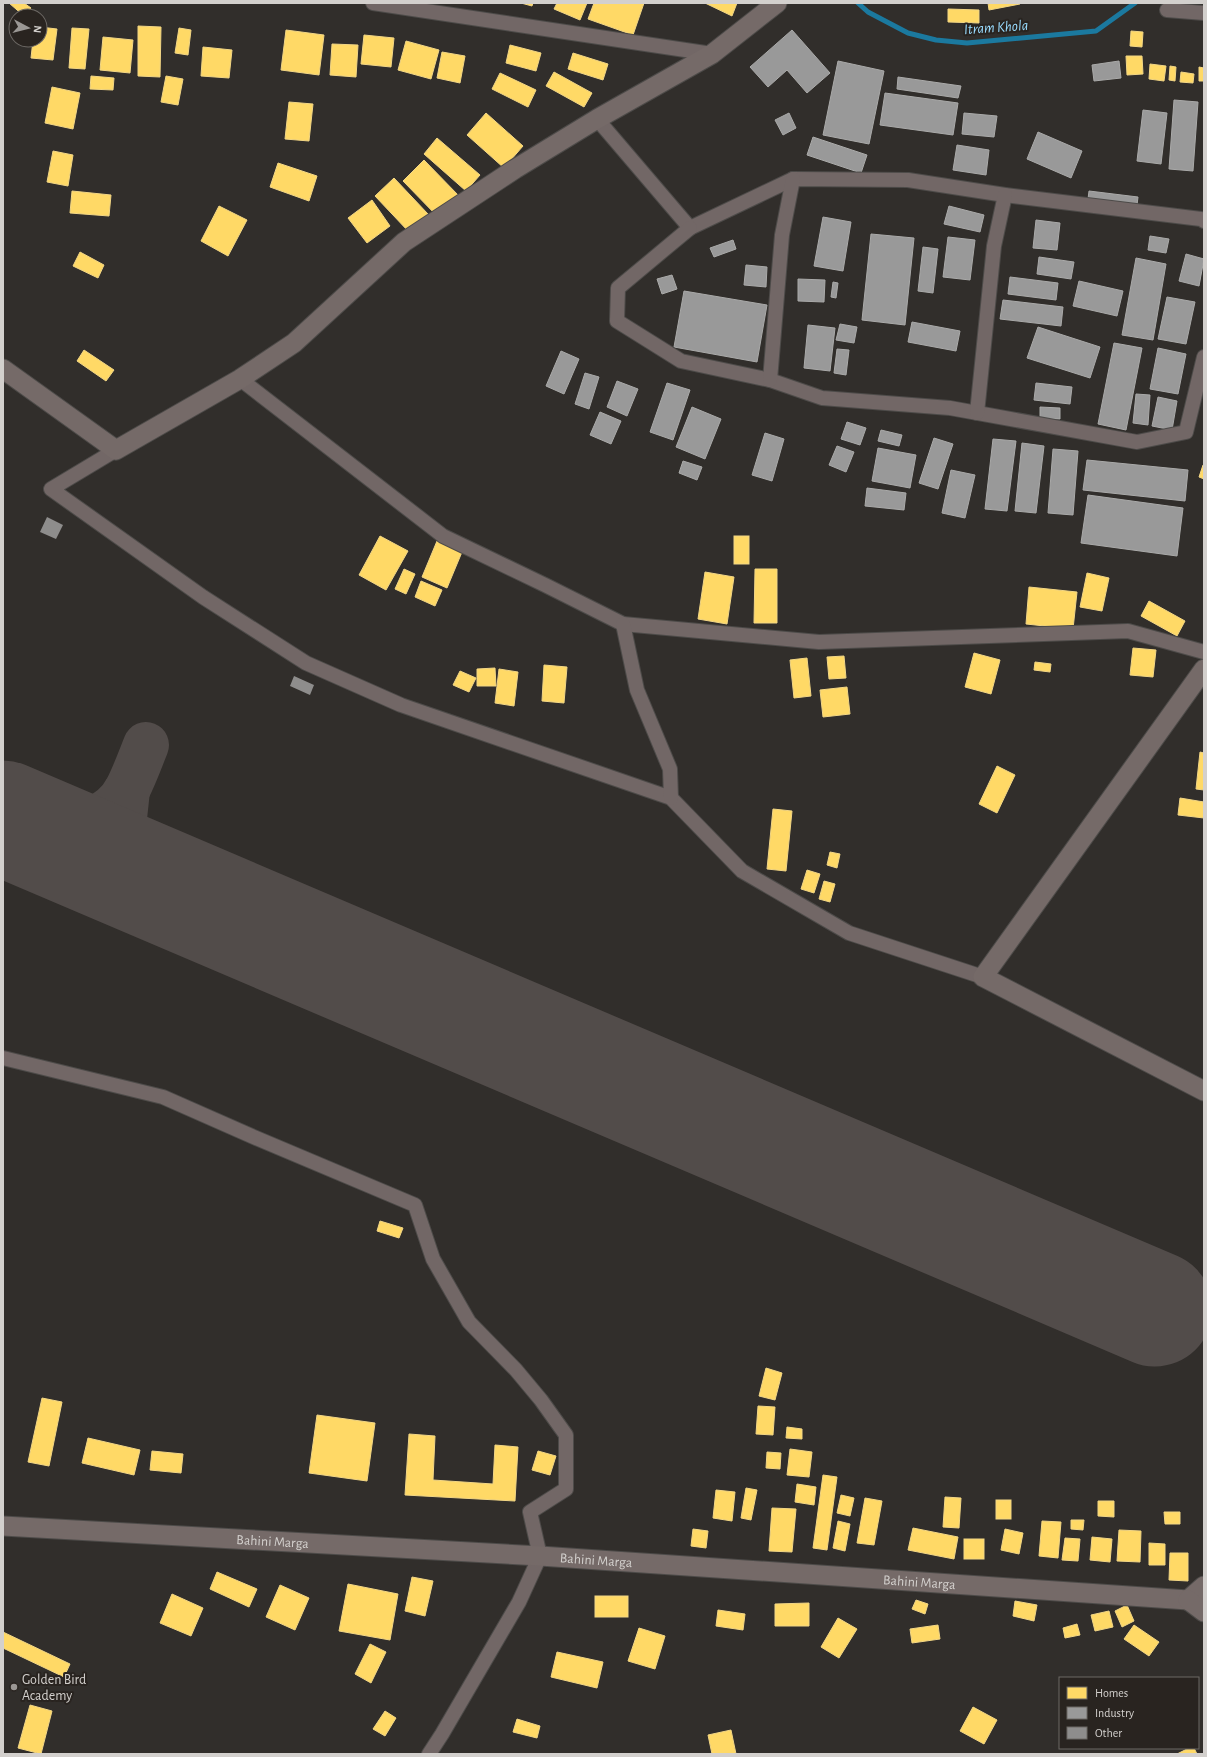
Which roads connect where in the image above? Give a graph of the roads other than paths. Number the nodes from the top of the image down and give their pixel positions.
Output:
1 (373, 3) edge
2 (777, 3) edge
3 (1168, 10) dead end
4 (1204, 13) edge
5 (712, 54) junction
6 (597, 119) junction
7 (793, 179) junction
8 (1005, 195) junction
9 (1204, 221) edge
10 (690, 228) junction
11 (1204, 357) edge
12 (3, 369) edge
13 (240, 379) junction
14 (770, 380) junction
15 (977, 413) junction
16 (116, 450) junction
17 (623, 624) junction
18 (1204, 652) edge
19 (1204, 669) edge
20 (671, 798) junction
21 (982, 977) junction
22 (3, 1058) edge
23 (1204, 1091) edge
24 (3, 1526) edge
25 (540, 1556) junction
26 (1204, 1586) edge
27 (1188, 1600) junction
28 (1204, 1612) edge
29 (429, 1754) edge

1 - 5 street
2 - 5 street
3 - 4 street
5 - 6 street
6 - 10 street
6 - 13 street
7 - 8 street
7 - 10 street
7 - 14 street
8 - 9 street
8 - 15 street
10 - 14 street
11 - 15 street
12 - 16 street
13 - 16 street
13 - 17 street
14 - 15 street
16 - 20 street
17 - 18 street
17 - 20 street
19 - 21 street
20 - 21 street
21 - 23 street
22 - 25 street
24 - 25 street, Bahini Marga
25 - 27 street, Bahini Marga
25 - 29 street
26 - 27 street
27 - 28 street

